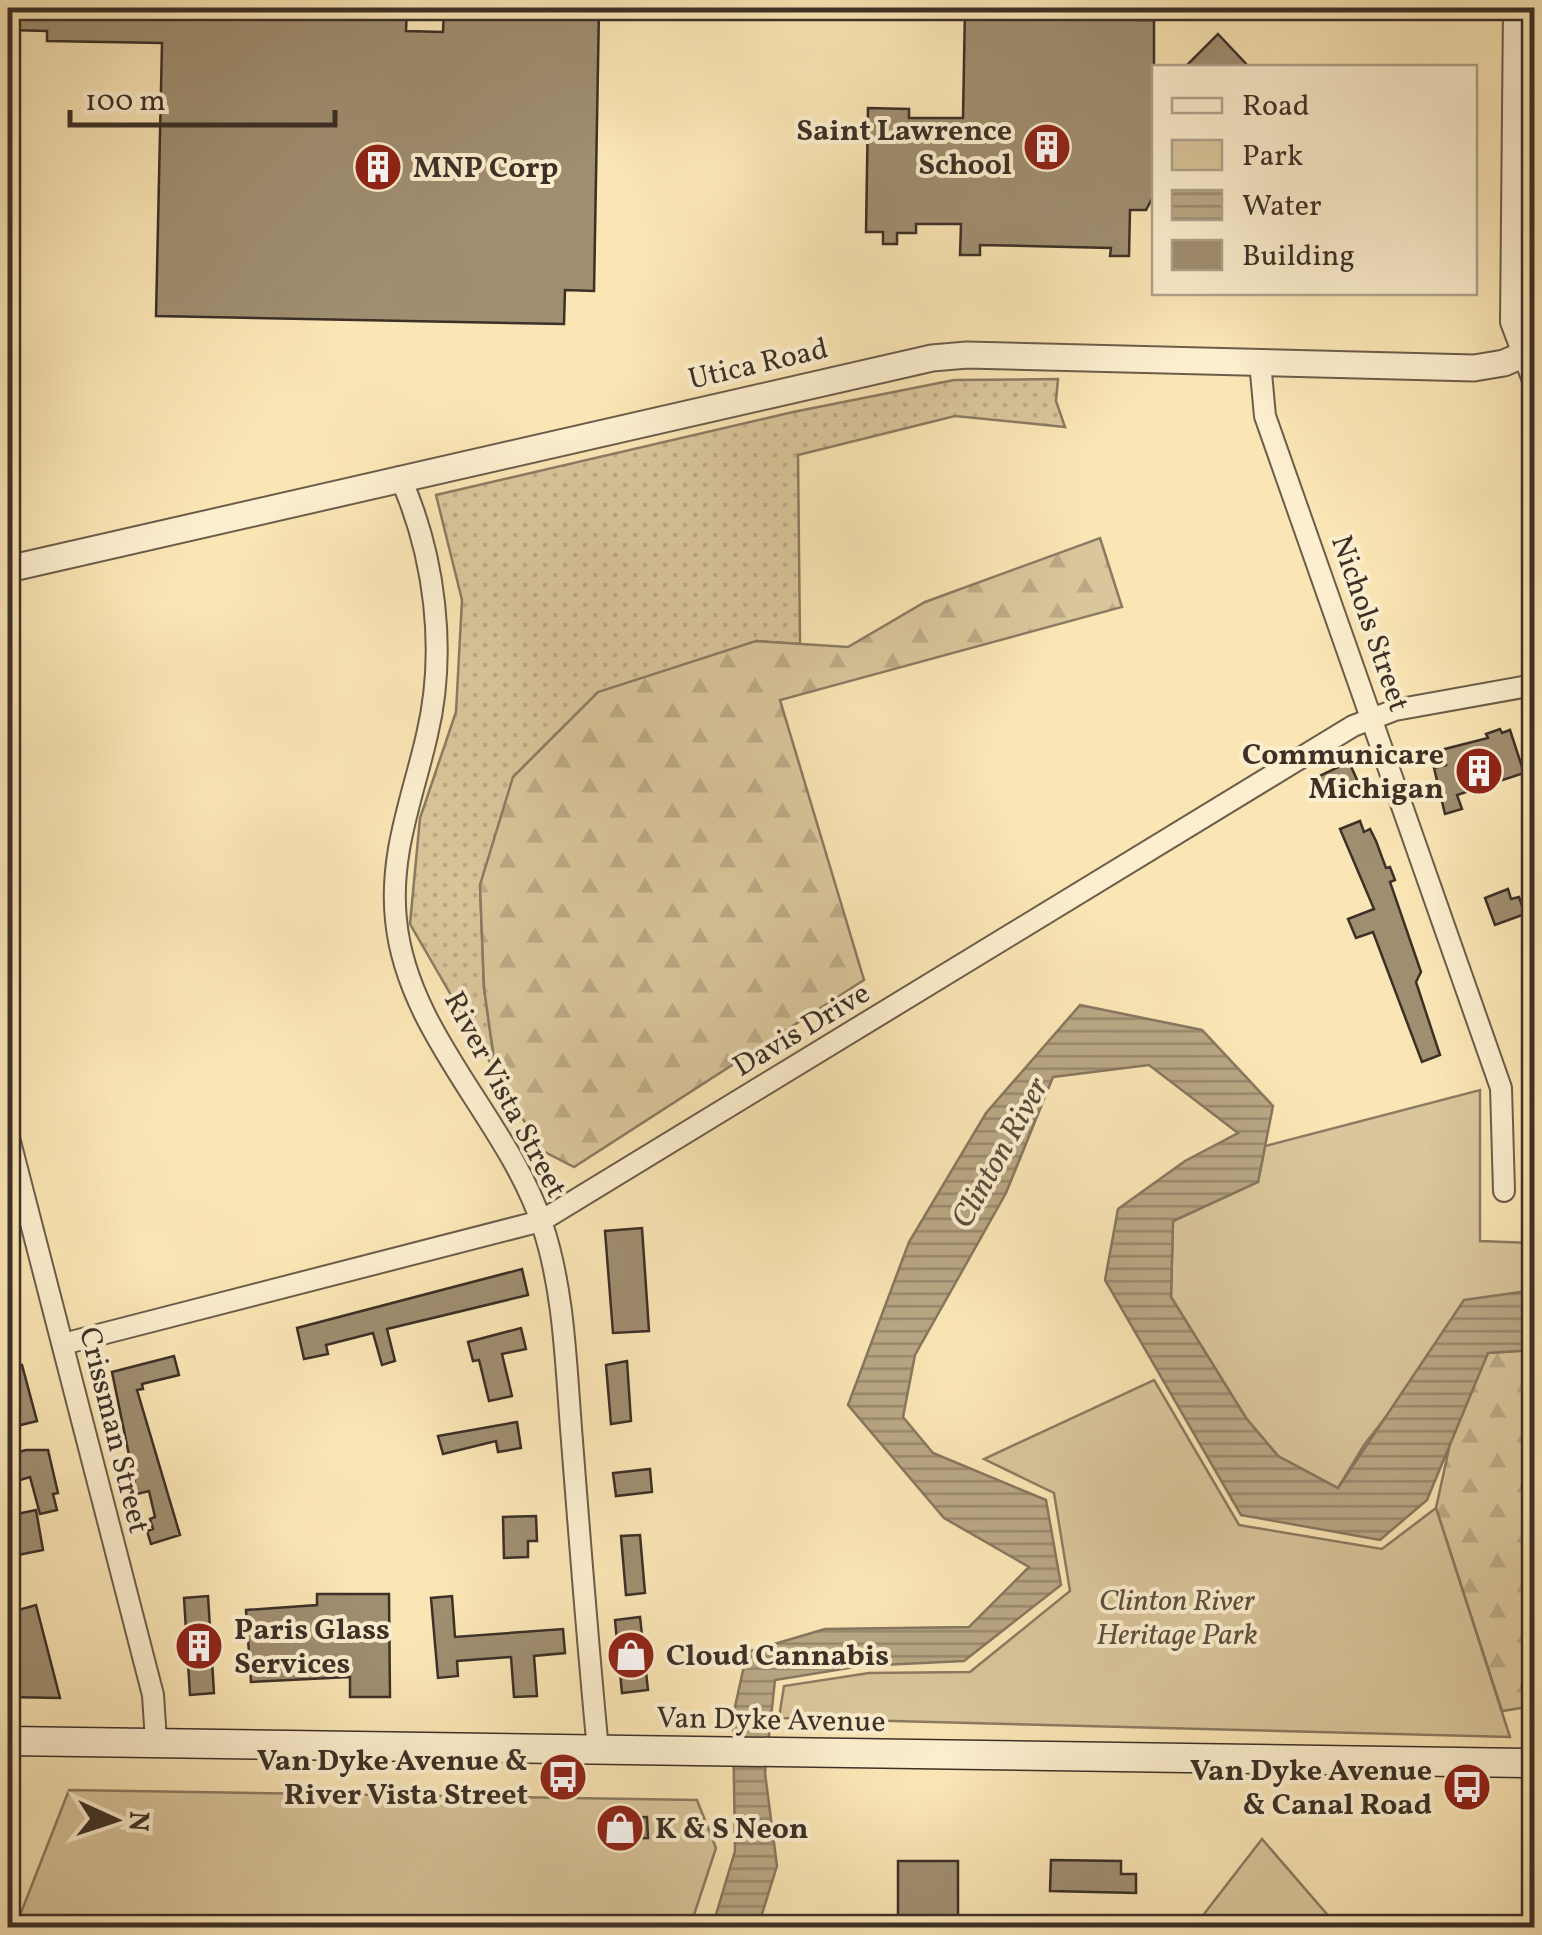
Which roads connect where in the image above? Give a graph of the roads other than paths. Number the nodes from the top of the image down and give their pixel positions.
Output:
1 (1514, 8) edge
2 (1529, 353) edge
3 (1260, 362) junction
4 (1534, 383) edge
5 (400, 477) junction
6 (8, 569) edge
7 (1534, 685) edge
8 (1372, 717) junction
9 (8, 1134) edge
10 (1504, 1191) dead end
11 (541, 1221) junction
12 (64, 1344) junction
13 (8, 1741) edge
14 (156, 1741) junction
15 (598, 1750) junction
16 (1534, 1762) edge

1 - 2 street
2 - 3 street, Utica Road
2 - 4 street
3 - 5 street, Utica Road
3 - 8 street, Nichols Street
5 - 6 street, Utica Road
5 - 11 street, River Vista Street
7 - 8 street, Davis Drive
8 - 10 street, Nichols Street
8 - 11 street, Davis Drive
9 - 12 street, Crissman Street
11 - 12 street, Davis Drive
11 - 15 street, River Vista Street
12 - 14 street, Crissman Street
13 - 14 main road, Van Dyke Avenue
14 - 15 main road, Van Dyke Avenue
15 - 16 main road, Van Dyke Avenue

